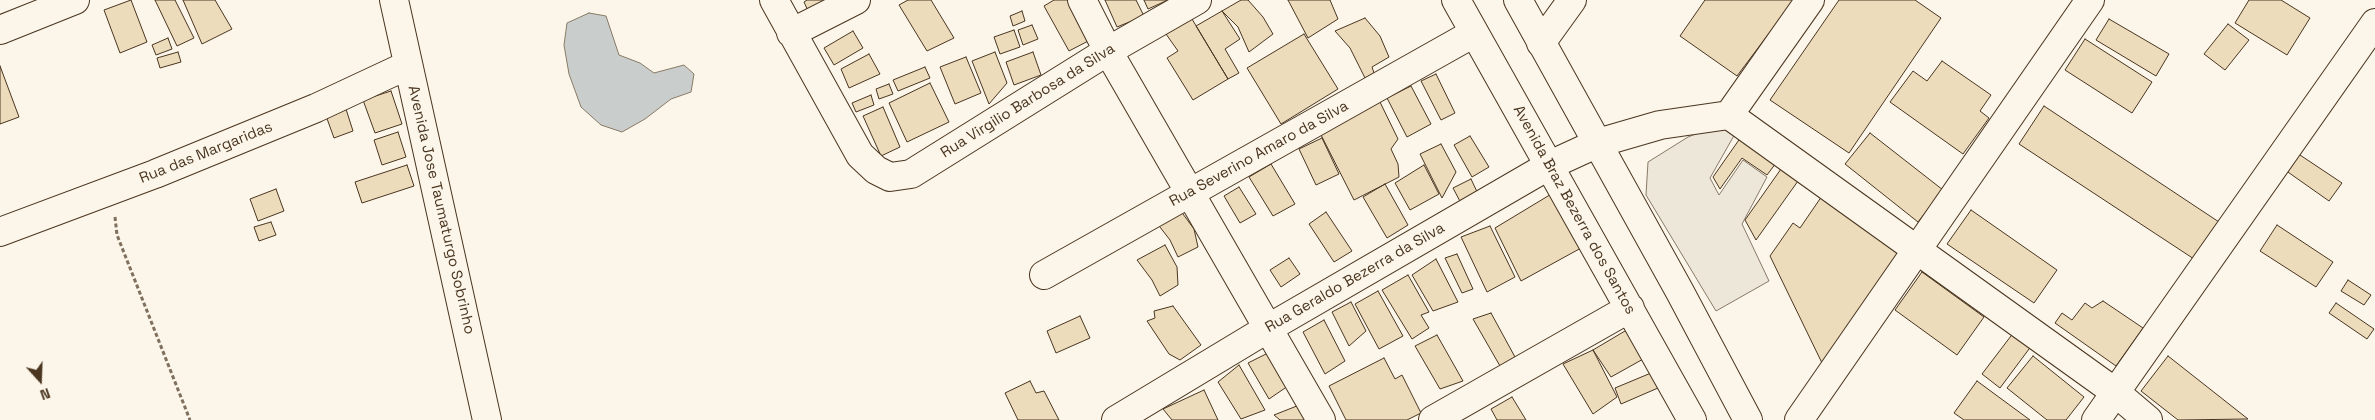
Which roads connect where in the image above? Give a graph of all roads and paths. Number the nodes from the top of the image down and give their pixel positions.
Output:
1 (75, 0) edge
2 (394, 0) edge
3 (774, 0) edge
4 (856, 0) edge
5 (1082, 0) edge
6 (1196, 0) edge
7 (1456, 0) edge
8 (1572, 0) edge
9 (1810, 0) edge
10 (2090, 0) edge
11 (1517, 3) edge
12 (2375, 23) edge
13 (0, 30) edge
14 (791, 33) junction
15 (1474, 34) junction
16 (1541, 43) junction
17 (1108, 51) junction
18 (408, 65) junction
19 (1729, 115) junction
20 (1598, 143) junction
21 (1550, 165) junction
22 (113, 190) junction
23 (1190, 193) junction
24 (0, 232) edge
25 (1918, 249) junction
26 (1044, 275) dead end
27 (1630, 308) junction
28 (1267, 329) junction
29 (2115, 392) junction
30 (190, 420) edge
31 (488, 420) edge
32 (1116, 420) edge
33 (1321, 420) edge
34 (1433, 420) edge
35 (1692, 420) edge
36 (1748, 420) edge
37 (1799, 420) edge
38 (2096, 420) edge
39 (2148, 420) edge

1 - 13 street
2 - 18 street, Avenida Jose Taumaturgo Sobrinho
3 - 14 street, Rua Virgilio Barbosa da Silva
4 - 14 street
5 - 17 street
6 - 17 street, Rua Virgilio Barbosa da Silva
7 - 15 street, Avenida Braz Bezerra dos Santos
8 - 16 street
9 - 19 street
10 - 25 street
11 - 16 street
12 - 29 street
14 - 17 street, Rua Virgilio Barbosa da Silva
15 - 21 street, Avenida Braz Bezerra dos Santos
15 - 23 street, Rua Severino Amaro da Silva
16 - 20 street
17 - 23 street
18 - 22 street, Rua das Margaridas
18 - 31 street, Avenida Jose Taumaturgo Sobrinho
19 - 20 street, Rua Geraldo Bezerra da Silva
19 - 25 street
20 - 21 street, Rua Geraldo Bezerra da Silva
20 - 36 street
21 - 27 street, Avenida Braz Bezerra dos Santos
21 - 28 street, Rua Geraldo Bezerra da Silva
22 - 24 street, Rua das Margaridas
22 - 30 path
23 - 26 street, Rua Severino Amaro da Silva
23 - 28 street
25 - 29 street
25 - 37 street
27 - 34 street
27 - 35 street, Avenida Braz Bezerra dos Santos
28 - 32 street, Rua Geraldo Bezerra da Silva
28 - 33 street
29 - 38 street
29 - 39 street

